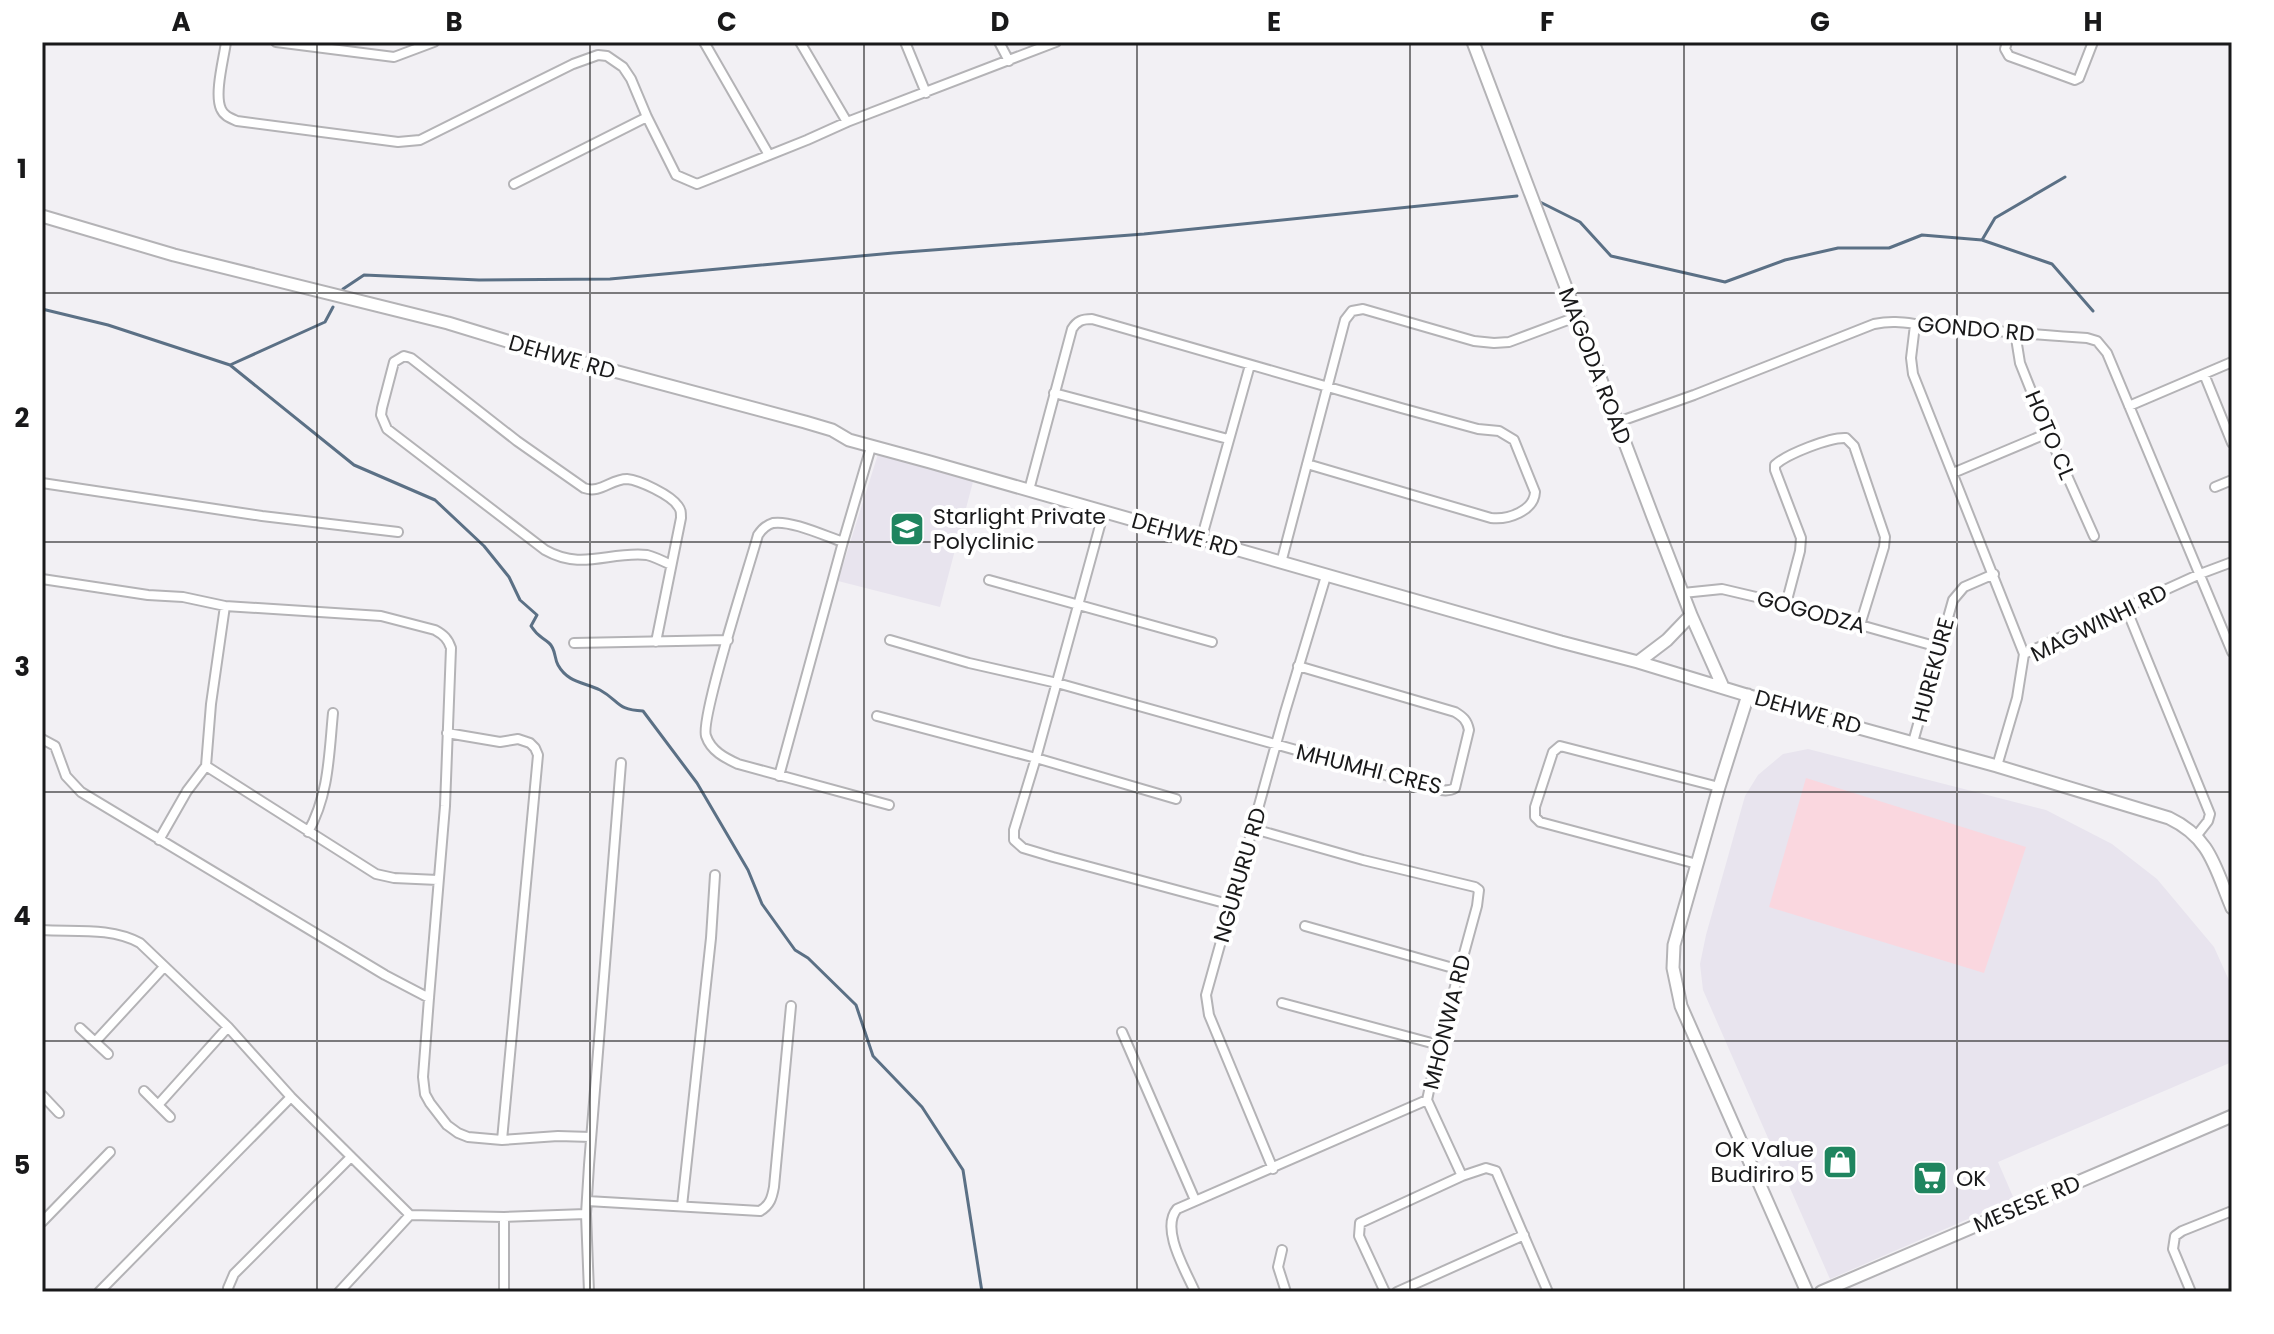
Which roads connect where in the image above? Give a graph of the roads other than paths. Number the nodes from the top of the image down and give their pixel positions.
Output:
1 (226, 42) edge
2 (276, 42) edge
3 (434, 42) edge
4 (704, 42) edge
5 (800, 42) edge
6 (905, 42) edge
7 (999, 42) edge
8 (1056, 42) edge
9 (1473, 42) edge
10 (2007, 42) edge
11 (2093, 42) edge
12 (1009, 61) junction
13 (926, 93) junction
14 (647, 117) junction
15 (847, 122) junction
16 (769, 155) junction
17 (514, 184) dead end
18 (42, 216) edge
19 (1576, 317) junction
20 (1915, 325) junction
21 (2015, 332) junction
22 (2232, 362) edge
23 (1250, 365) junction
24 (2204, 374) junction
25 (1328, 388) junction
26 (1054, 393) junction
27 (2129, 406) junction
28 (1618, 422) junction
29 (2048, 433) junction
30 (1228, 439) junction
31 (2232, 443) edge
32 (871, 447) junction
33 (1307, 464) junction
34 (1953, 473) junction
35 (2232, 480) edge
36 (42, 483) edge
37 (2215, 487) dead end
38 (1029, 490) junction
39 (1104, 511) junction
40 (398, 532) dead end
41 (2094, 536) dead end
42 (1201, 540) junction
43 (843, 542) junction
44 (2232, 562) edge
45 (1281, 563) junction
46 (671, 565) junction
47 (1994, 574) junction
48 (2200, 574) junction
49 (1326, 576) junction
50 (42, 579) edge
51 (989, 580) dead end
52 (1683, 593) junction
53 (1077, 604) junction
54 (1786, 604) junction
55 (225, 606) junction
56 (2126, 608) junction
57 (1691, 615) junction
58 (1860, 625) junction
59 (728, 640) junction
60 (890, 640) dead end
61 (656, 642) junction
62 (1212, 642) dead end
63 (574, 643) dead end
64 (1938, 647) junction
65 (2232, 652) edge
66 (2024, 654) junction
67 (1638, 662) junction
68 (1298, 666) junction
69 (1057, 683) junction
70 (1723, 687) junction
71 (1748, 695) junction
72 (333, 713) dead end
73 (877, 716) dead end
74 (447, 733) junction
75 (42, 739) edge
76 (1913, 742) junction
77 (1277, 745) junction
78 (1036, 758) junction
79 (621, 763) dead end
80 (206, 766) junction
81 (1997, 766) junction
82 (779, 776) junction
83 (1719, 787) junction
84 (1176, 799) dead end
85 (889, 805) dead end
86 (1254, 829) junction
87 (308, 832) junction
88 (2197, 835) junction
89 (159, 840) junction
90 (1697, 864) junction
91 (715, 875) dead end
92 (438, 880) junction
93 (1232, 905) junction
94 (2232, 908) edge
95 (1305, 926) dead end
96 (42, 930) edge
97 (164, 967) junction
98 (1460, 970) junction
99 (429, 998) junction
100 (1282, 1003) dead end
101 (791, 1006) dead end
102 (228, 1027) junction
103 (80, 1028) dead end
104 (1122, 1032) dead end
105 (95, 1042) junction
106 (1439, 1045) junction
107 (108, 1054) dead end
108 (144, 1091) dead end
109 (43, 1097) edge
110 (291, 1097) junction
111 (1427, 1100) junction
112 (158, 1105) junction
113 (59, 1113) dead end
114 (2232, 1116) edge
115 (170, 1117) dead end
116 (591, 1137) junction
117 (502, 1140) junction
118 (110, 1152) dead end
119 (351, 1157) junction
120 (1273, 1169) junction
121 (1462, 1176) junction
122 (1195, 1200) junction
123 (587, 1201) junction
124 (682, 1206) junction
125 (2232, 1211) edge
126 (586, 1214) junction
127 (410, 1215) junction
128 (504, 1217) junction
129 (42, 1222) edge
130 (1524, 1235) junction
131 (1282, 1250) dead end
132 (99, 1292) edge
133 (229, 1292) edge
134 (339, 1292) edge
135 (504, 1292) edge
136 (589, 1292) edge
137 (1195, 1292) edge
138 (1286, 1292) edge
139 (1385, 1292) edge
140 (1397, 1292) edge
141 (1548, 1292) edge
142 (1807, 1292) edge
143 (1821, 1292) edge
144 (2191, 1292) edge

1 - 14 street
2 - 3 street
4 - 16 street
5 - 15 street
6 - 13 street
7 - 12 street
8 - 12 street
9 - 19 street, MAGODA ROAD
10 - 11 street
12 - 13 street
13 - 15 street
14 - 16 street
14 - 17 street
15 - 16 street
18 - 32 street, DEHWE RD
19 - 25 street
19 - 28 street, MAGODA ROAD
20 - 21 street, GONDO RD
20 - 28 street, GONDO RD
20 - 34 street
21 - 27 street, GONDO RD
21 - 29 street, HOTO CL
22 - 24 street
23 - 25 street
23 - 26 street
23 - 30 street
24 - 27 street
24 - 31 street
25 - 33 street
25 - 33 street
26 - 30 street
26 - 38 street
27 - 48 street, GONDO RD
28 - 52 street, MAGODA ROAD
29 - 34 street
29 - 41 street, HOTO CL
30 - 42 street
32 - 38 street, DEHWE RD
32 - 43 street
33 - 45 street
34 - 47 street
35 - 37 street
36 - 40 street
38 - 39 street, DEHWE RD
39 - 42 street, DEHWE RD
39 - 53 street
42 - 45 street, DEHWE RD
43 - 59 street
43 - 82 street
44 - 48 street, MAGWINHI RD
45 - 49 street, DEHWE RD
46 - 46 street
46 - 61 street
47 - 64 street, HUREKURE
47 - 66 street
48 - 56 street, MAGWINHI RD
48 - 65 street, GONDO RD
49 - 67 street, DEHWE RD
49 - 68 street, NGURURU RD
50 - 55 street
51 - 53 street
52 - 54 street, GOGODZA
52 - 57 street, MAGODA ROAD
53 - 62 street
53 - 69 street
54 - 58 street, GOGODZA
54 - 58 street
55 - 74 street
55 - 80 street
56 - 66 street, MAGWINHI RD
56 - 88 street
57 - 67 street
57 - 70 street, MAGODA ROAD
58 - 64 street, GOGODZA
59 - 61 street
59 - 82 street
60 - 69 street
61 - 63 street
64 - 76 street, HUREKURE
66 - 81 street, MAGWINHI RD
67 - 70 street, DEHWE RD
68 - 77 street, NGURURU RD
68 - 77 street, MHUMHI CRES
69 - 77 street
69 - 78 street
70 - 71 street, DEHWE RD
71 - 76 street, DEHWE RD
71 - 83 street
72 - 87 street
73 - 78 street
74 - 92 street
74 - 117 street
75 - 89 street
76 - 81 street, DEHWE RD
77 - 86 street, NGURURU RD
78 - 84 street
78 - 93 street
79 - 116 street
80 - 87 street
80 - 89 street
81 - 88 street, DEHWE RD
82 - 85 street
83 - 90 street
83 - 90 street
86 - 93 street, NGURURU RD
86 - 98 street, MHONWA RD
87 - 92 street
88 - 94 street
89 - 99 street
90 - 142 street
91 - 124 street
92 - 99 street
93 - 120 street, NGURURU RD
95 - 98 street
96 - 97 street
97 - 102 street
97 - 105 street
98 - 106 street, MHONWA RD
99 - 117 street
100 - 106 street
101 - 124 street
102 - 110 street
102 - 112 street
103 - 105 street
104 - 122 street
105 - 107 street
106 - 111 street, MHONWA RD
108 - 112 street
109 - 113 street
110 - 119 street
110 - 132 street
111 - 120 street
111 - 121 street, MHONWA RD
112 - 115 street
114 - 143 street, MESESE RD
116 - 117 street
116 - 123 street
118 - 129 street
119 - 127 street
119 - 133 street
120 - 122 street
121 - 130 street
121 - 139 street
122 - 137 street
123 - 124 street
123 - 126 street
125 - 144 street
126 - 128 street
126 - 136 street
127 - 128 street
127 - 134 street
128 - 135 street
130 - 140 street
130 - 141 street
131 - 138 street

